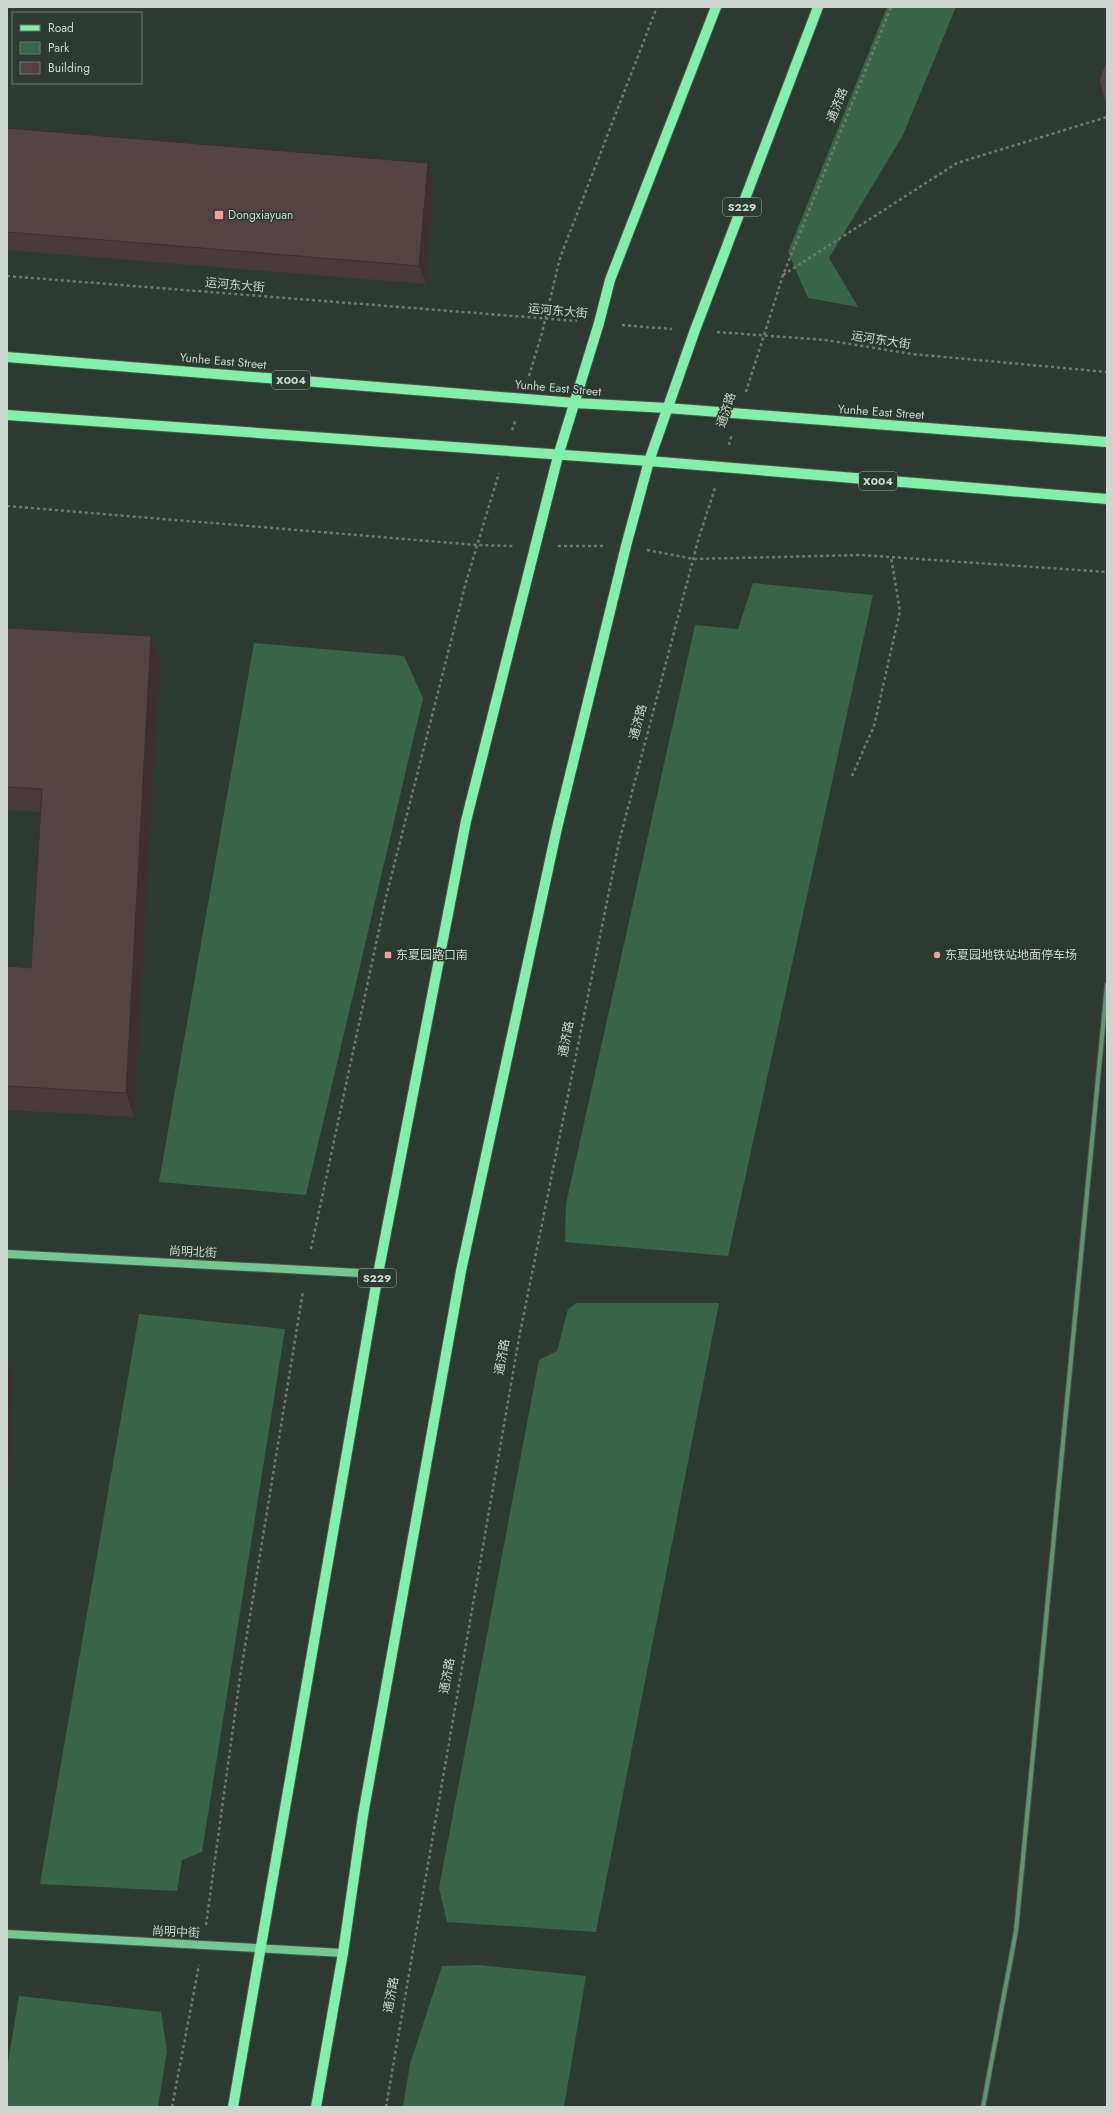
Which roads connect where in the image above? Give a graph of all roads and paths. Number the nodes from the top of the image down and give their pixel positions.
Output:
1 (657, 7) edge
2 (716, 7) edge
3 (818, 7) edge
4 (891, 7) edge
5 (1107, 117) edge
6 (783, 275) junction
7 (7, 276) edge
8 (546, 318) junction
9 (600, 324) junction
10 (695, 330) junction
11 (764, 335) junction
12 (7, 357) edge
13 (1107, 372) edge
14 (522, 398) junction
15 (575, 403) junction
16 (667, 408) junction
17 (738, 414) junction
18 (7, 415) edge
19 (1107, 442) edge
20 (506, 452) junction
21 (558, 456) junction
22 (649, 461) junction
23 (722, 468) junction
24 (1107, 499) edge
25 (891, 557) dead end
26 (852, 776) dead end
27 (1107, 985) edge
28 (7, 1254) edge
29 (306, 1270) junction
30 (378, 1274) junction
31 (7, 1934) edge
32 (203, 1945) junction
33 (260, 1949) junction
34 (343, 1953) junction
35 (172, 2107) edge
36 (233, 2107) edge
37 (316, 2107) edge
38 (386, 2107) edge
39 (983, 2107) edge

1 - 8 path
2 - 9 main road, S229
3 - 10 main road, S229
4 - 6 path, 通济路
5 - 6 path
6 - 11 path, 通济路
7 - 8 path, 运河东大街
8 - 9 path, 运河东大街
8 - 14 path
9 - 10 path, 运河东大街
9 - 15 main road, S229
10 - 11 path, 运河东大街
10 - 16 main road, S229
11 - 13 path, 运河东大街
11 - 17 path, 通济路
12 - 14 main road, Yunhe East Street / X004
14 - 15 main road, Yunhe East Street / X004
14 - 20 path
15 - 16 main road, Yunhe East Street / X004
15 - 21 main road, S229
16 - 17 main road, Yunhe East Street / X004
16 - 22 main road, S229
17 - 19 main road, Yunhe East Street / X004
17 - 23 path, 通济路
18 - 20 main road, X004
20 - 21 main road, X004
20 - 29 path
21 - 22 main road, X004
21 - 30 main road, S229
22 - 23 main road, X004
22 - 34 main road, S229
23 - 24 main road, X004
23 - 38 path, 通济路
25 - 26 path
27 - 39 street
28 - 29 street, 尚明北街
29 - 30 street, 尚明北街
29 - 32 path
30 - 33 main road, S229
31 - 32 street, 尚明中街
32 - 33 street, 尚明中街
32 - 35 path
33 - 34 street, 尚明中街
33 - 36 main road, S229
34 - 37 main road, S229

